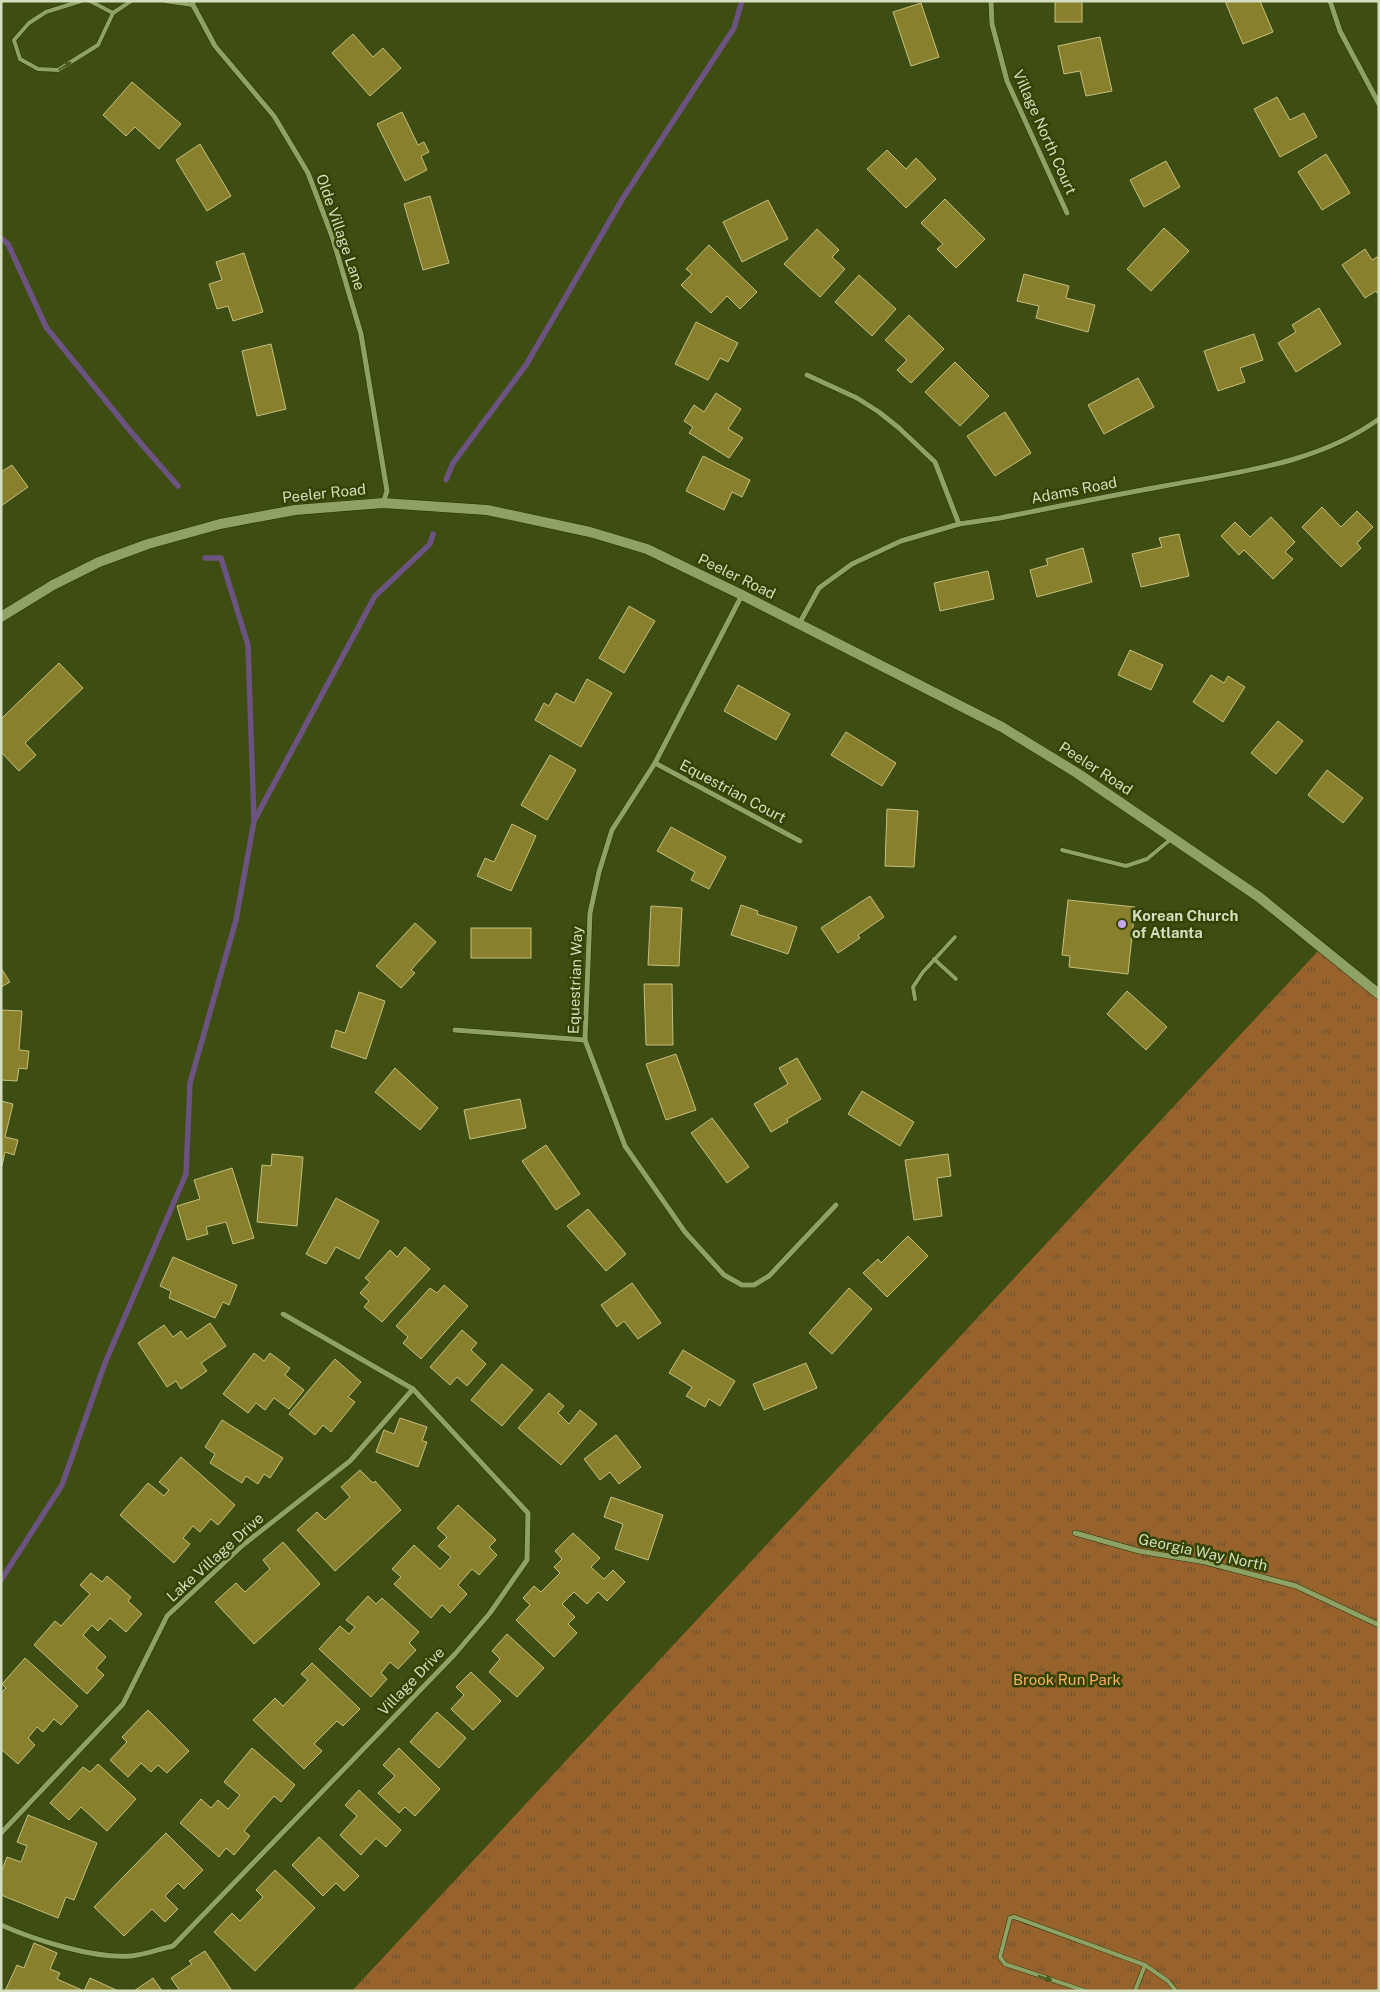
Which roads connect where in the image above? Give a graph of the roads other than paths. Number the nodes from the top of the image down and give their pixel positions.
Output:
1 (81, 1) edge
2 (90, 1) edge
3 (131, 1) edge
4 (165, 1) edge
5 (991, 1) edge
6 (1330, 1) edge
7 (193, 3) edge
8 (113, 13) junction
9 (1379, 104) edge
10 (1067, 212) dead end
11 (806, 375) dead end
12 (1379, 419) edge
13 (383, 503) junction
14 (959, 524) junction
15 (742, 595) junction
16 (1, 617) edge
17 (799, 624) junction
18 (655, 763) junction
19 (1173, 837) junction
20 (800, 841) dead end
21 (1062, 850) dead end
22 (955, 936) dead end
23 (934, 959) junction
24 (956, 979) dead end
25 (1379, 994) edge
26 (915, 999) dead end
27 (455, 1030) dead end
28 (585, 1040) junction
29 (836, 1205) dead end
30 (283, 1314) dead end
31 (413, 1389) junction
32 (1075, 1533) dead end
33 (1379, 1625) edge
34 (1, 1833) edge
35 (1, 1925) edge
36 (1145, 1965) junction
37 (1085, 1991) edge
38 (1136, 1991) edge
39 (1176, 1991) edge

1 -> 8 lane
2 - 8 lane
3 - 8 lane
4 - 7 lane
5 - 10 street, Village North Court
6 - 9 street
7 - 13 street, Olde Village Lane
11 - 14 street
12 - 14 street, Adams Road
13 - 15 street, Peeler Road
13 - 16 street, Peeler Road
14 - 17 street, Adams Road
15 - 17 street, Peeler Road
15 - 18 street, Equestrian Way
17 - 19 street, Peeler Road
18 - 20 street, Equestrian Court
18 - 28 street, Equestrian Way
19 - 21 lane
19 - 25 street, Peeler Road
22 - 23 lane
23 - 24 lane
23 - 26 lane
27 - 28 street
28 - 29 street, Equestrian Way
30 - 31 street, Village Drive
31 - 34 street, Lake Village Drive
31 - 35 street, Village Drive
32 - 33 street, Georgia Way North
36 -> 37 lane
36 - 38 lane
36 - 39 lane

